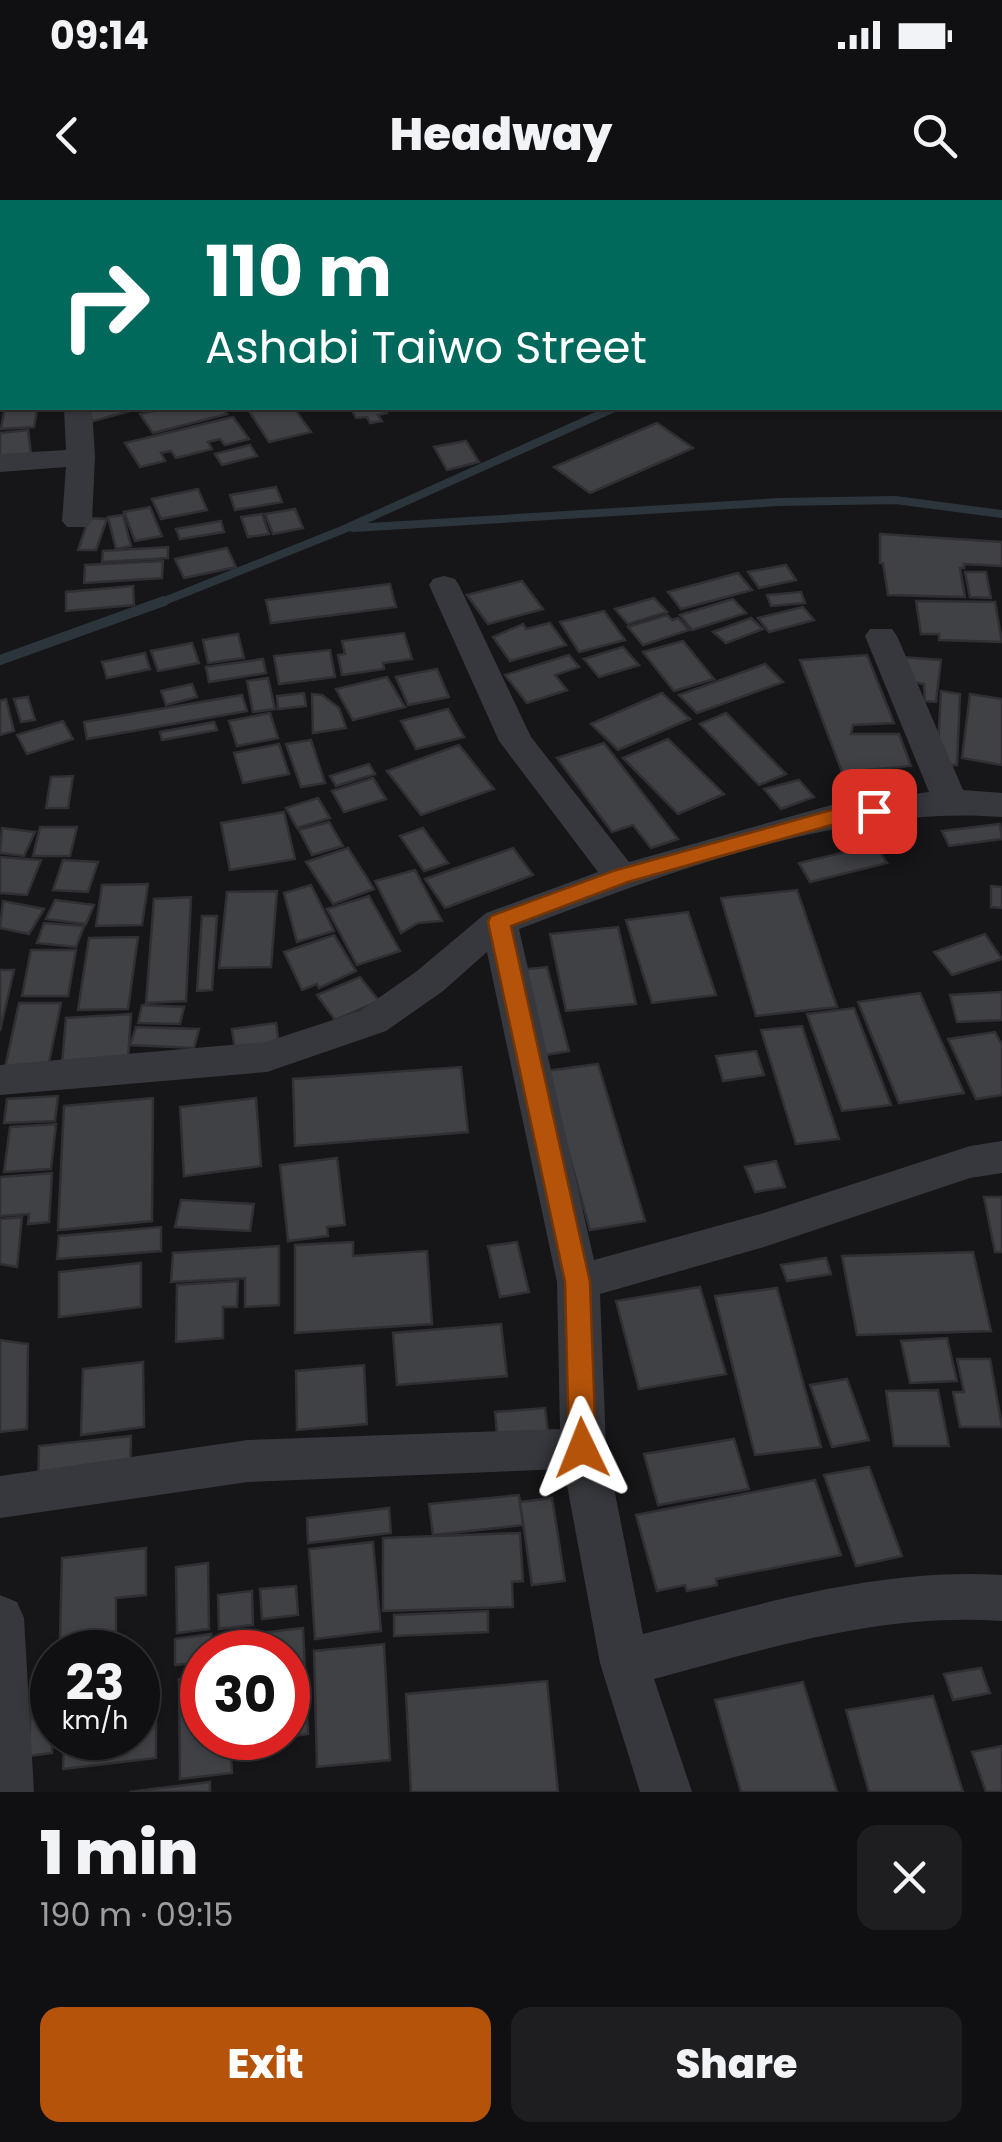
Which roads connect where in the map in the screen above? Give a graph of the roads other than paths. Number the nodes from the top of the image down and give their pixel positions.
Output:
1 (78, 410) edge
2 (81, 458) junction
3 (0, 463) edge
4 (77, 521) dead end
5 (444, 584) dead end
6 (881, 636) dead end
7 (950, 801) junction
8 (1002, 805) edge
9 (621, 877) junction
10 (499, 922) junction
11 (0, 1080) edge
12 (1002, 1157) edge
13 (578, 1282) junction
14 (582, 1448) junction
15 (0, 1497) edge
16 (1002, 1598) edge
17 (0, 1618) edge
18 (624, 1663) junction
19 (8, 1792) edge
20 (666, 1792) edge

1 - 2 street
2 - 3 street
2 - 4 street
5 - 9 street
6 - 7 street
7 - 8 street
7 - 9 street
9 - 10 street
10 - 11 street
10 - 13 street
12 - 13 street
13 - 14 street
14 - 15 street
14 - 18 street
16 - 18 street
17 - 19 street
18 - 20 street

